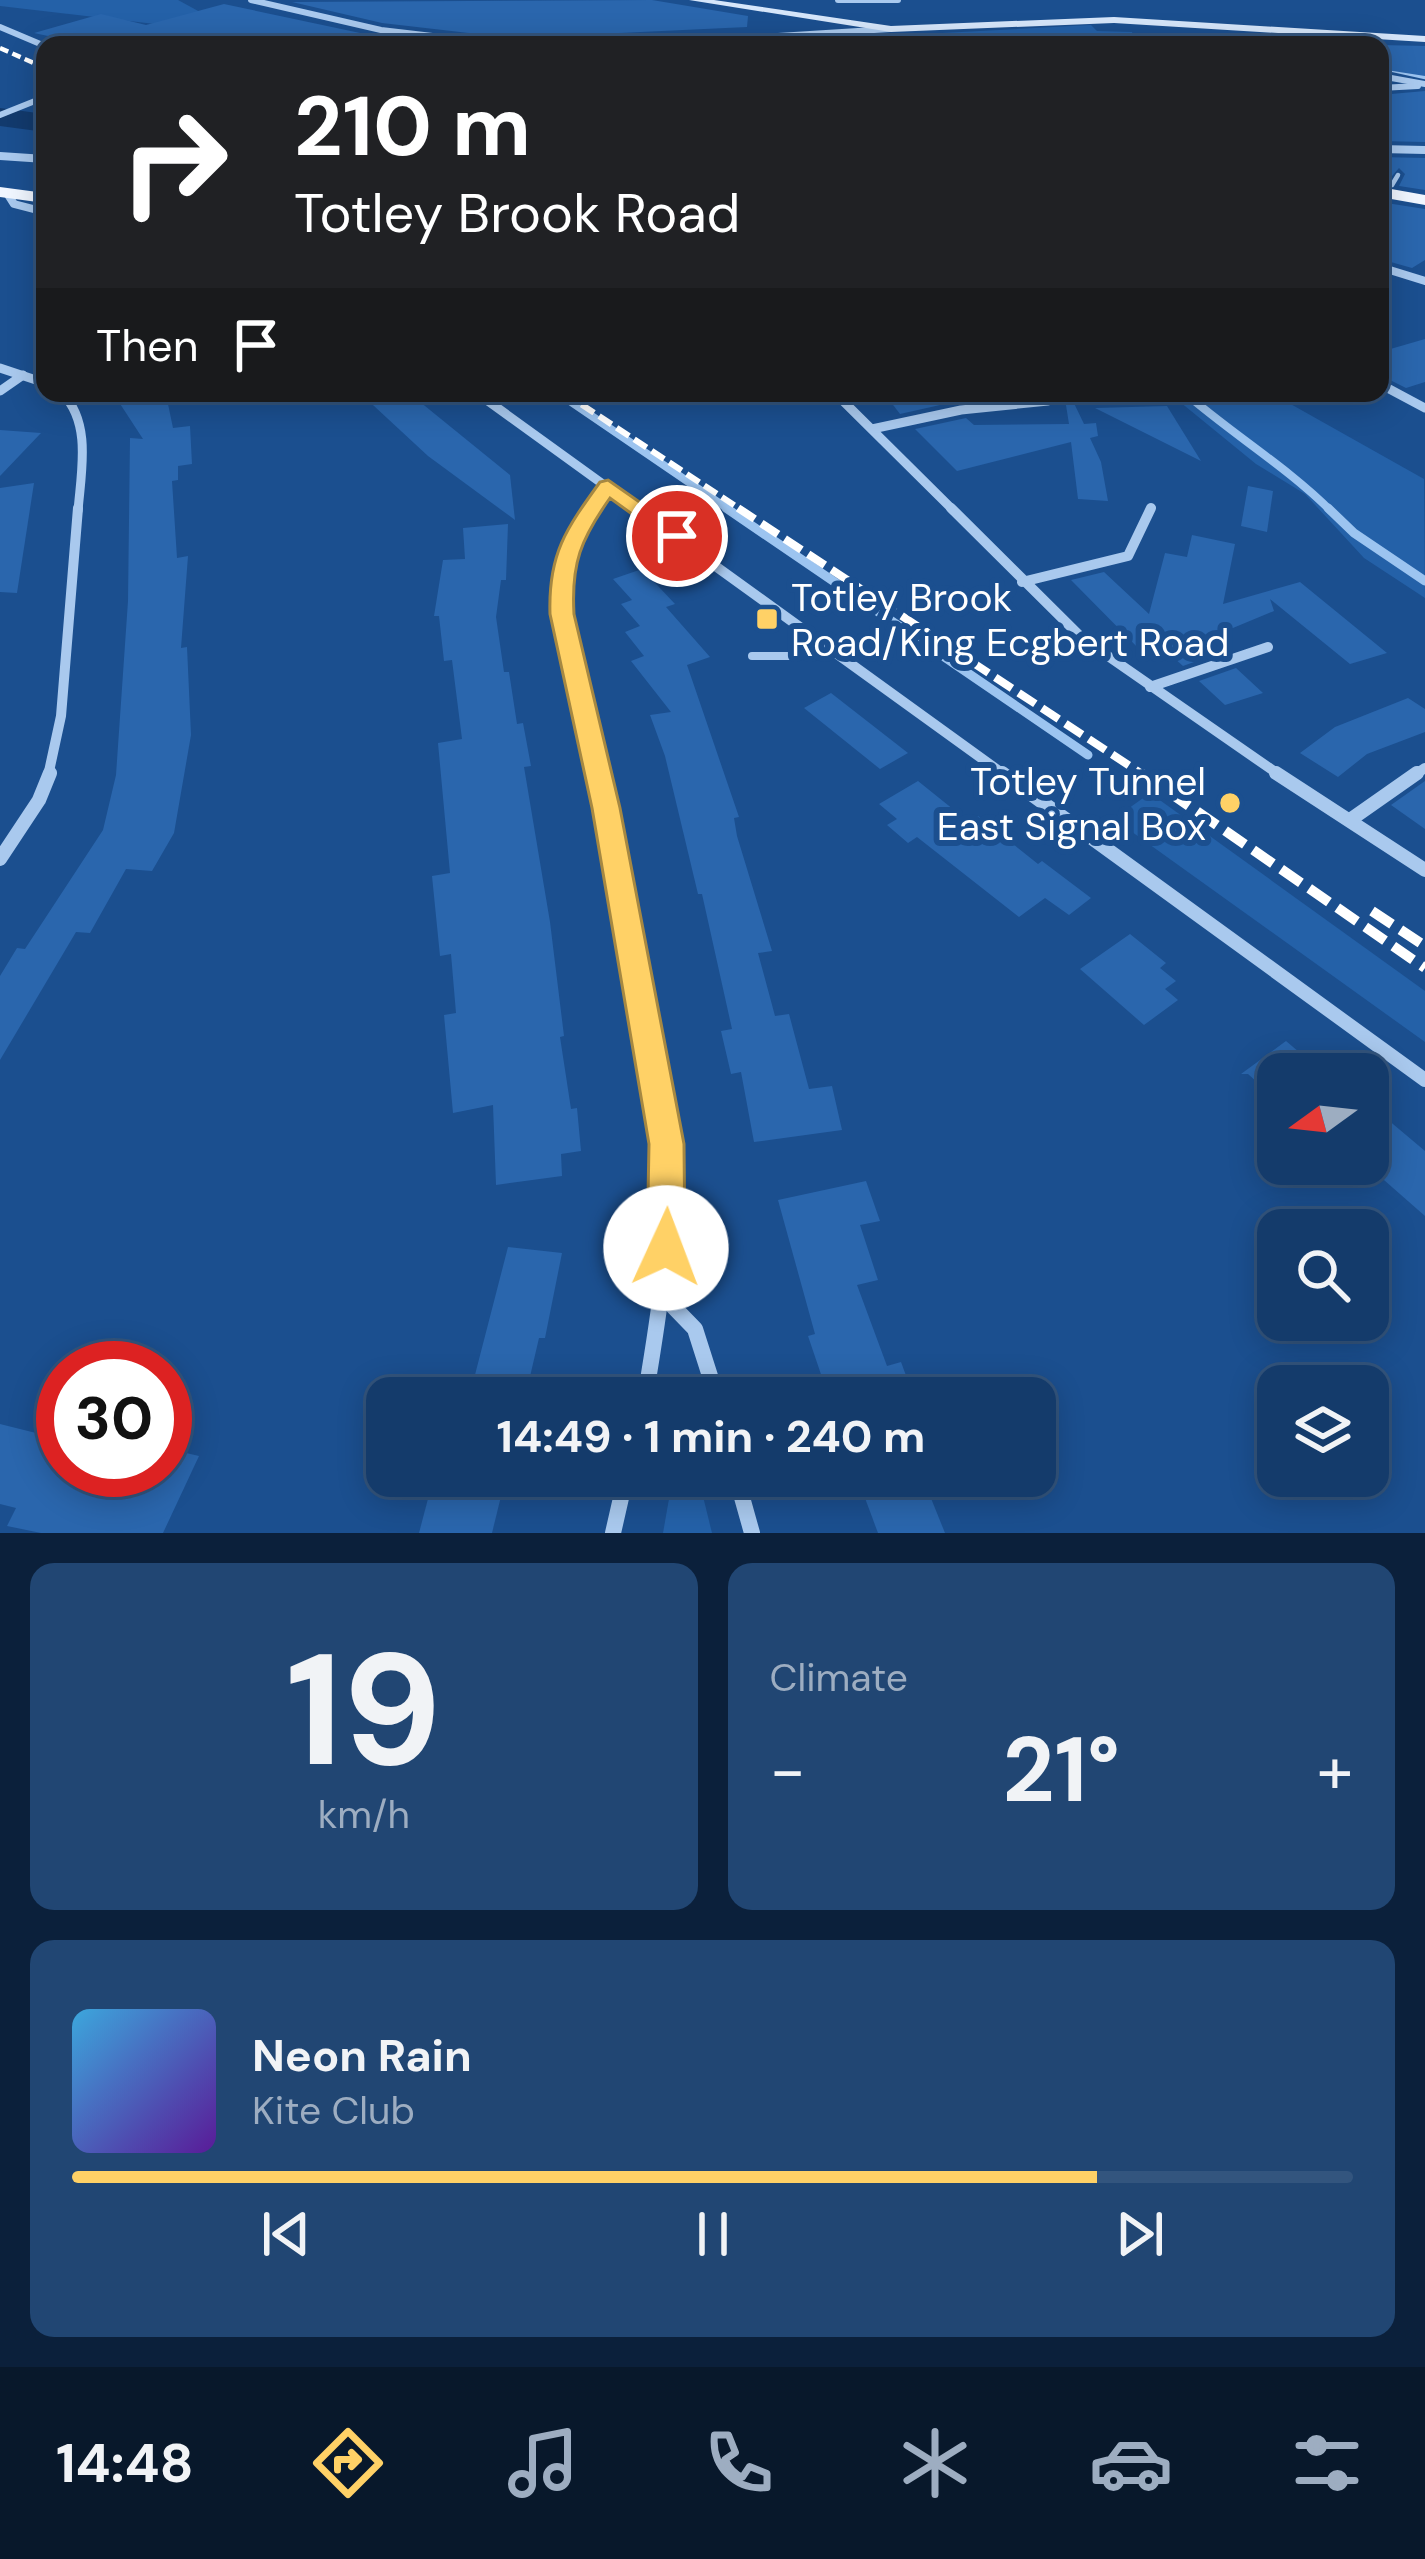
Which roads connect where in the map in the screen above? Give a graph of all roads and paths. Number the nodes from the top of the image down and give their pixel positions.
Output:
1 (251, 0) edge
2 (694, 0) edge
3 (838, 0) edge
4 (898, 0) edge
5 (0, 27) edge
6 (891, 29) junction
7 (433, 36) edge
8 (779, 36) edge
9 (1376, 36) edge
10 (1389, 37) edge
11 (1425, 39) edge
12 (36, 42) edge
13 (1389, 78) edge
14 (1425, 85) edge
15 (1389, 87) edge
16 (36, 101) edge
17 (0, 115) edge
18 (1389, 148) edge
19 (1425, 150) edge
20 (0, 157) edge
21 (36, 159) edge
22 (1389, 184) edge
23 (1389, 184) edge
24 (36, 186) edge
25 (6, 189) edge
26 (1425, 191) edge
27 (36, 196) edge
28 (1425, 200) edge
29 (36, 210) edge
30 (1389, 270) edge
31 (1425, 281) edge
32 (0, 368) edge
33 (23, 375) junction
34 (36, 380) edge
35 (1389, 388) edge
36 (0, 391) edge
37 (71, 402) edge
38 (489, 402) edge
39 (845, 402) edge
40 (1031, 402) edge
41 (1425, 408) edge
42 (872, 429) junction
43 (608, 486) junction
44 (1151, 507) dead end
45 (1022, 582) junction
46 (820, 639) junction
47 (1268, 647) dead end
48 (752, 656) dead end
49 (1150, 687) junction
50 (1425, 768) edge
51 (1350, 820) junction
52 (0, 859) edge
53 (1425, 870) edge
54 (1425, 1080) edge
55 (664, 1296) junction
56 (649, 1377) edge
57 (712, 1377) edge
58 (621, 1497) edge
59 (742, 1497) edge
60 (613, 1533) edge
61 (752, 1533) edge

1 - 7 street
2 - 6 street
3 - 4 street
5 - 12 street
6 - 8 street
6 - 9 street
10 - 11 street
13 - 14 street
14 - 15 street
16 - 17 street
18 - 19 street
20 - 21 street
22 - 26 main road
23 - 28 main road
24 - 25 main road
25 - 27 main road
25 - 29 street
30 - 31 street
32 - 33 street
33 - 34 street
33 - 36 street
35 - 41 street
37 - 52 street
38 - 43 street
39 - 42 street
40 - 42 street
42 - 45 street
43 - 46 street
43 - 55 street
44 - 45 street
45 - 49 street
46 - 48 lane
46 - 54 street
47 - 49 street
49 - 51 street
50 - 51 street
51 - 53 street
55 - 56 street
55 - 57 street
58 - 60 street
59 - 61 street

